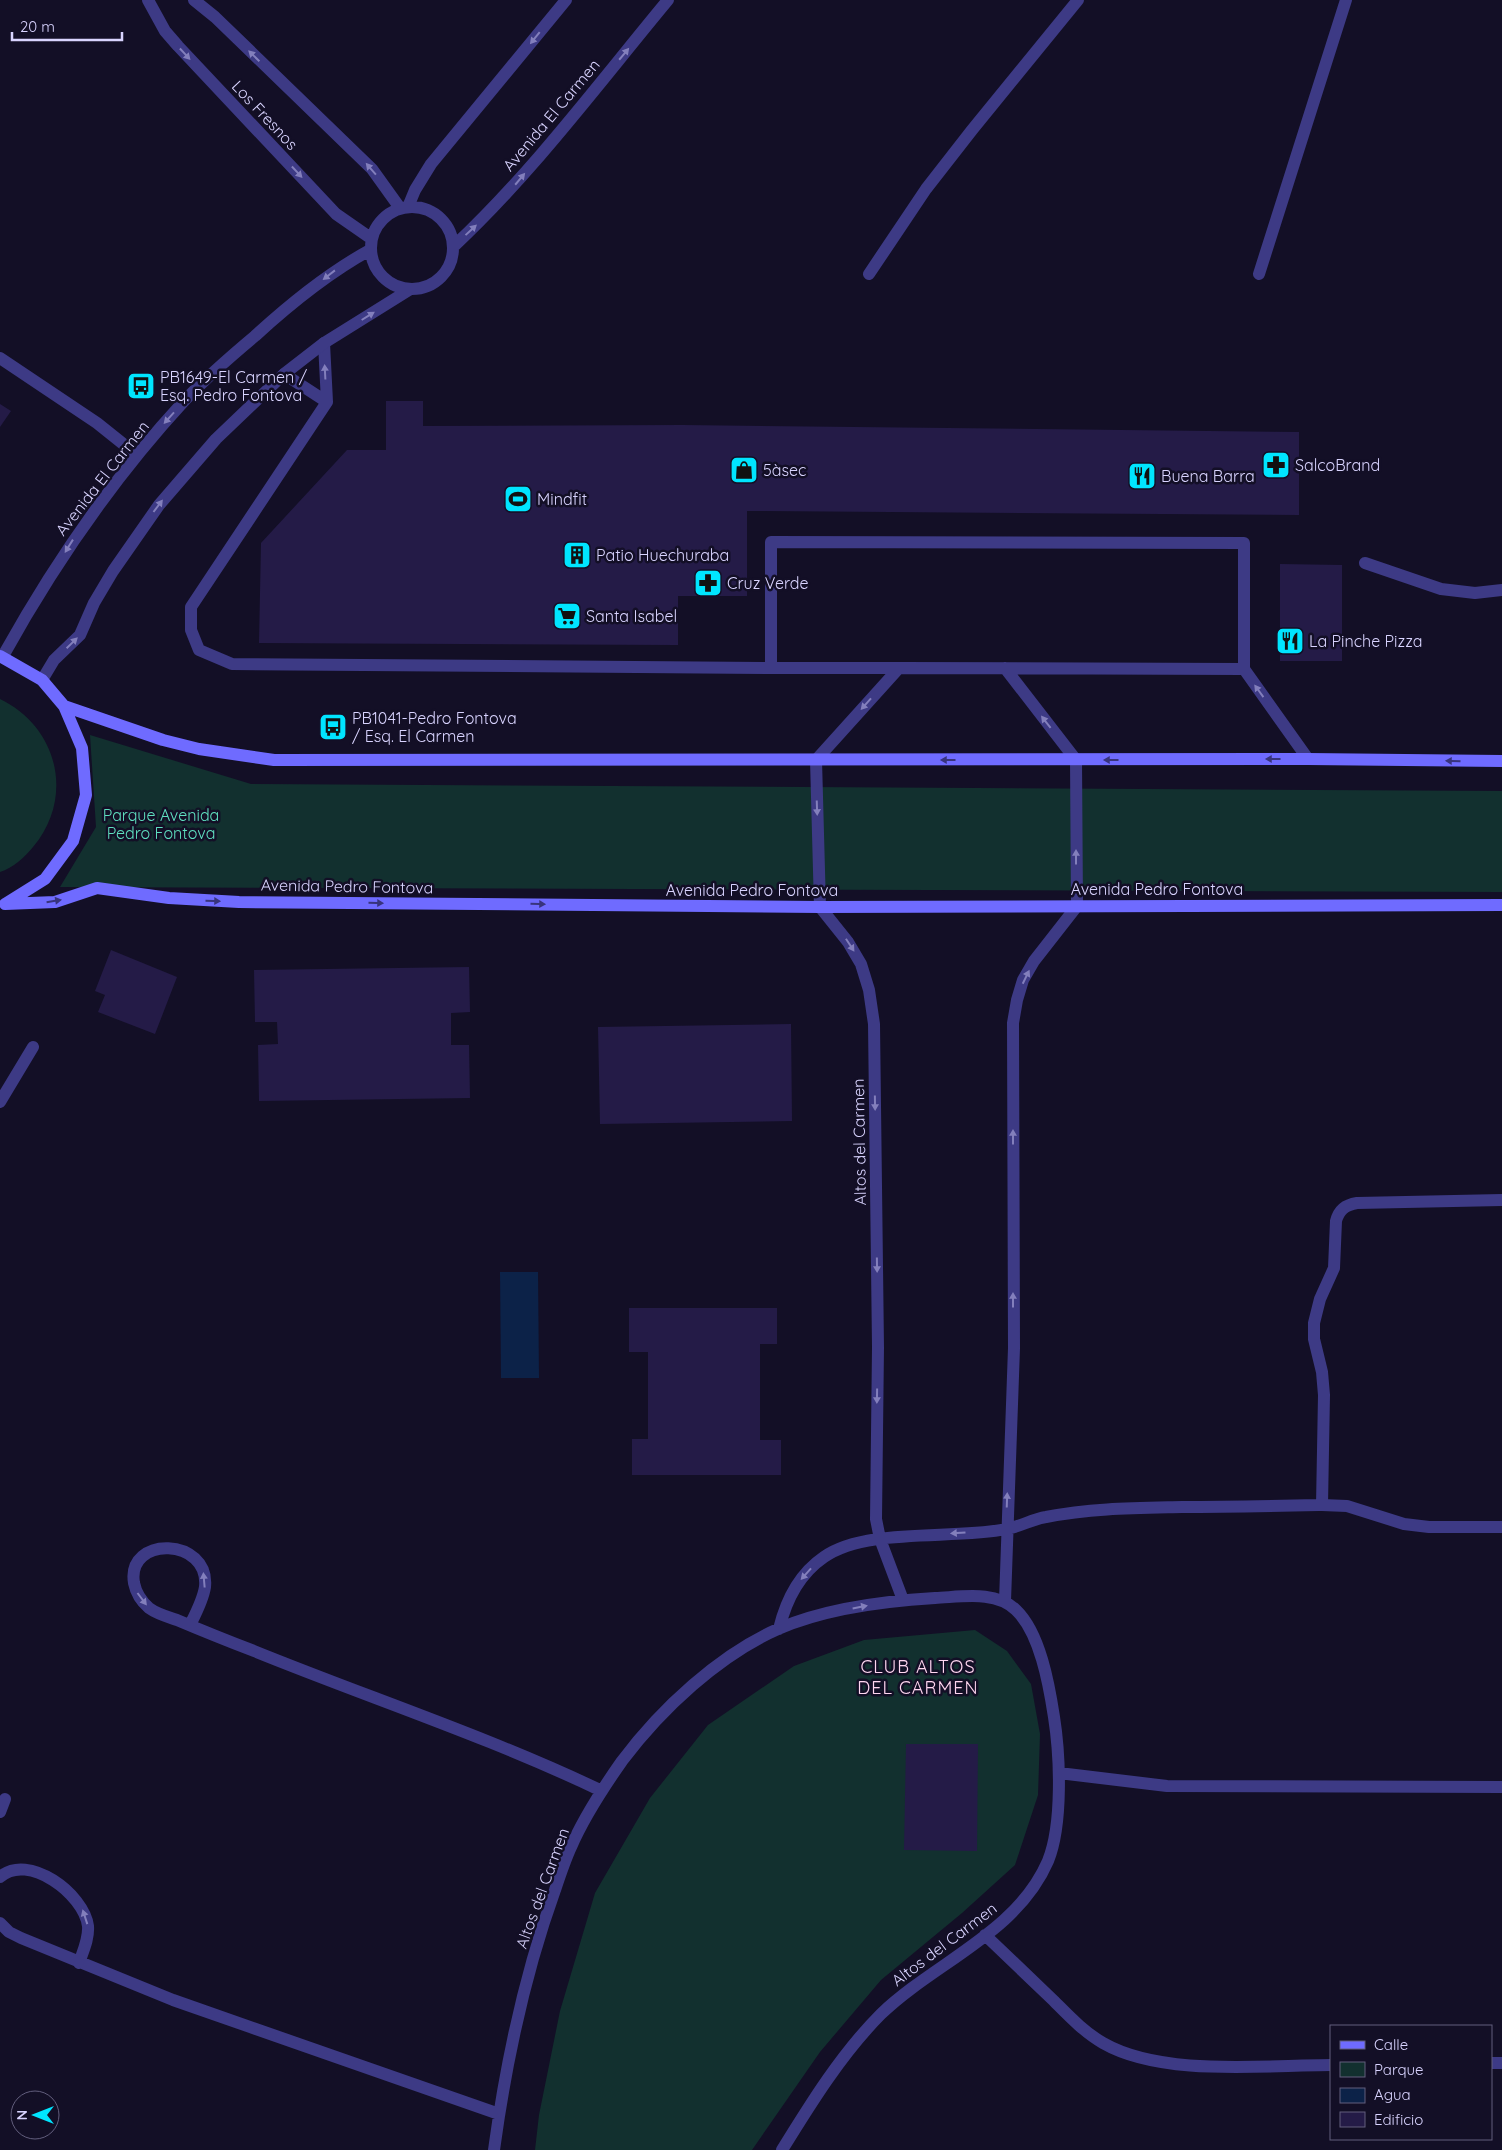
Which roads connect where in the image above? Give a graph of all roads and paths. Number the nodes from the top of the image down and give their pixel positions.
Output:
1 (148, 0) edge
2 (194, 0) edge
3 (566, 0) edge
4 (668, 0) edge
5 (1078, 0) edge
6 (1346, 0) edge
7 (404, 207) junction
8 (371, 244) junction
9 (454, 246) junction
10 (869, 274) dead end
11 (1259, 274) dead end
12 (409, 290) junction
13 (324, 343) junction
14 (0, 358) edge
15 (284, 374) junction
16 (327, 402) junction
17 (137, 455) junction
18 (1366, 563) dead end
19 (1502, 590) edge
20 (2, 656) edge
21 (770, 668) junction
22 (899, 668) junction
23 (1005, 668) junction
24 (1244, 669) junction
25 (42, 680) junction
26 (64, 706) junction
27 (1308, 759) junction
28 (816, 760) junction
29 (1076, 760) junction
30 (1502, 761) edge
31 (2, 905) edge
32 (1502, 905) edge
33 (1077, 906) junction
34 (820, 907) junction
35 (33, 1047) dead end
36 (0, 1102) edge
37 (1502, 1200) edge
38 (1322, 1505) junction
39 (1502, 1527) edge
40 (1006, 1529) junction
41 (880, 1539) junction
42 (903, 1600) junction
43 (1005, 1601) junction
44 (190, 1626) junction
45 (779, 1628) junction
46 (1059, 1773) junction
47 (1502, 1787) edge
48 (602, 1791) junction
49 (5, 1799) dead end
50 (0, 1812) edge
51 (1, 1871) edge
52 (0, 1923) edge
53 (986, 1935) junction
54 (79, 1963) junction
55 (1330, 2065) edge
56 (499, 2114) junction
57 (494, 2150) edge
58 (782, 2150) edge

1 -> 8 street, Los Fresnos
7 -> 2 street, Los Fresnos
3 -> 7 street
9 -> 4 street, Avenida El Carmen
5 - 10 street
6 - 11 street
7 - 8 street
7 - 9 street
8 - 12 street
8 -> 17 street, Avenida El Carmen
9 - 12 street
13 -> 12 street
13 - 15 street
16 -> 13 street
14 - 17 street
15 - 16 street
25 -> 15 street
16 - 21 street
17 -> 20 street, Avenida El Carmen
18 - 19 street
20 - 25 street
21 - 22 street
21 - 24 street
22 - 23 street
22 -> 28 street
23 - 24 street
29 -> 23 street
27 -> 24 street
25 - 26 street
26 - 28 street
26 - 31 street
27 -> 29 street
30 -> 27 street
29 -> 28 street
28 -> 34 street
33 -> 29 street
31 -> 34 street, Avenida Pedro Fontova
32 - 33 street, Avenida Pedro Fontova
33 - 34 street, Avenida Pedro Fontova
40 -> 33 street
34 -> 41 street, Altos del Carmen
35 - 36 street
37 - 38 street
38 - 39 street
38 - 40 street
40 -> 41 street
40 - 43 street
41 - 42 street, Altos del Carmen
41 -> 45 street
42 - 43 street, Altos del Carmen
45 -> 42 street, Altos del Carmen
43 - 46 street, Altos del Carmen
44 -> 44 street
44 - 48 street
45 - 48 street, Altos del Carmen
46 - 47 street
46 - 53 street, Altos del Carmen
48 - 56 street, Altos del Carmen
49 - 50 street
54 -> 51 street
52 - 54 street
53 - 55 street
53 - 58 street, Altos del Carmen
54 - 56 street
56 - 57 street, Altos del Carmen

